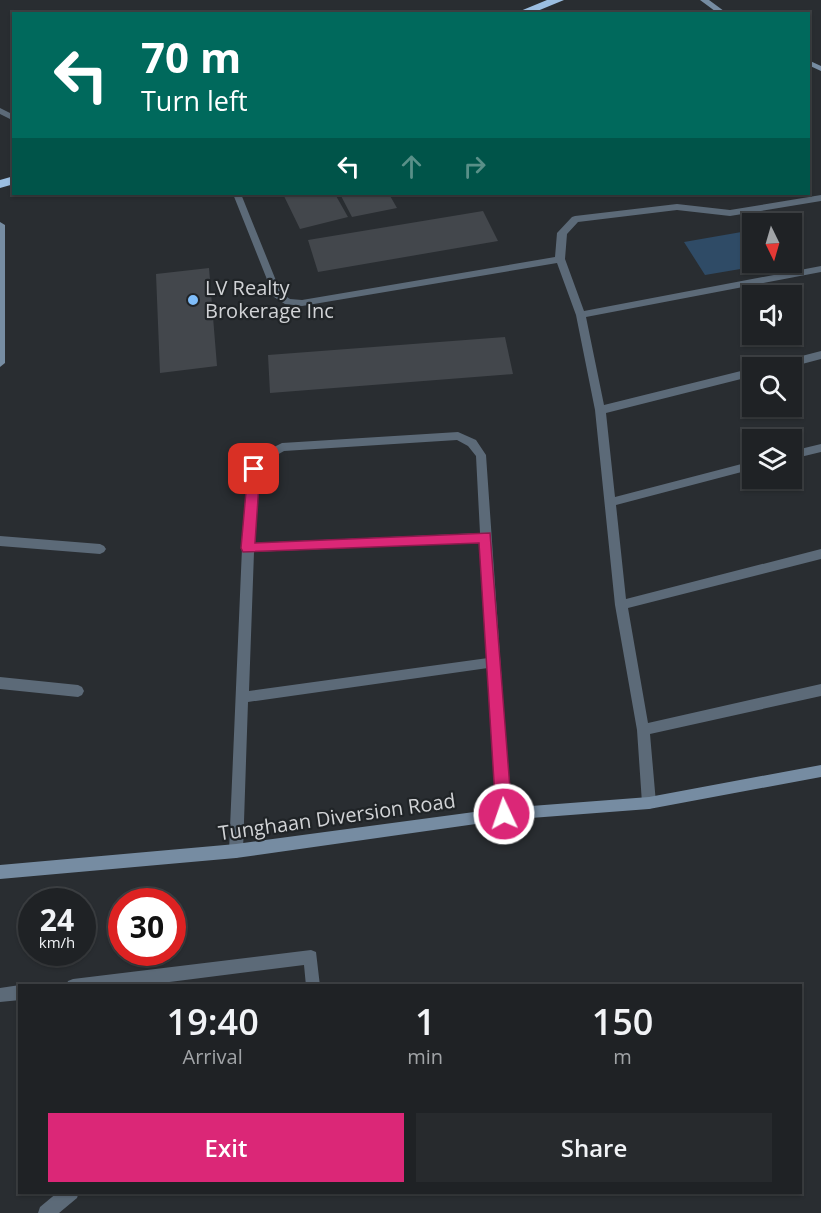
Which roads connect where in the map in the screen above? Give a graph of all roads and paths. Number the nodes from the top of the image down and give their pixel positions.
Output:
1 (704, 0) edge
2 (553, 1) edge
3 (524, 12) edge
4 (722, 12) edge
5 (237, 195) edge
6 (821, 198) edge
7 (0, 225) edge
8 (560, 259) junction
9 (821, 269) edge
10 (580, 315) junction
11 (821, 355) edge
12 (802, 360) edge
13 (0, 363) edge
14 (742, 375) edge
15 (600, 410) junction
16 (821, 448) edge
17 (802, 453) edge
18 (742, 468) edge
19 (611, 502) junction
20 (486, 537) junction
21 (0, 541) edge
22 (248, 548) junction
23 (100, 549) dead end
24 (821, 554) edge
25 (621, 605) junction
26 (495, 662) junction
27 (0, 683) edge
28 (821, 690) edge
29 (78, 691) dead end
30 (243, 697) junction
31 (643, 730) junction
32 (821, 771) edge
33 (649, 803) junction
34 (504, 814) junction
35 (236, 851) junction
36 (0, 872) edge
37 (89, 984) edge
38 (314, 984) edge
39 (18, 992) edge
40 (0, 994) edge
41 (69, 1194) edge
42 (46, 1213) edge

1 - 4 street
2 - 3 highway
5 - 8 street
6 - 8 street
7 - 13 street
8 - 10 street
9 - 10 street
10 - 15 street
11 - 12 street
14 - 15 street
15 - 19 street
16 - 17 street
18 - 19 street
19 - 25 street
20 - 22 street
20 - 22 street
20 - 26 street
21 - 23 street
22 - 30 street
24 - 25 street
25 - 31 street
26 - 30 street
26 - 34 street
27 - 29 street
28 - 31 street
30 - 35 street
31 - 33 street
32 - 33 street, Tunghaan Diversion Road
33 - 34 street, Tunghaan Diversion Road
34 - 35 street, Tunghaan Diversion Road
35 - 36 street, Tunghaan Diversion Road
37 - 38 street
39 - 40 street
41 - 42 street

